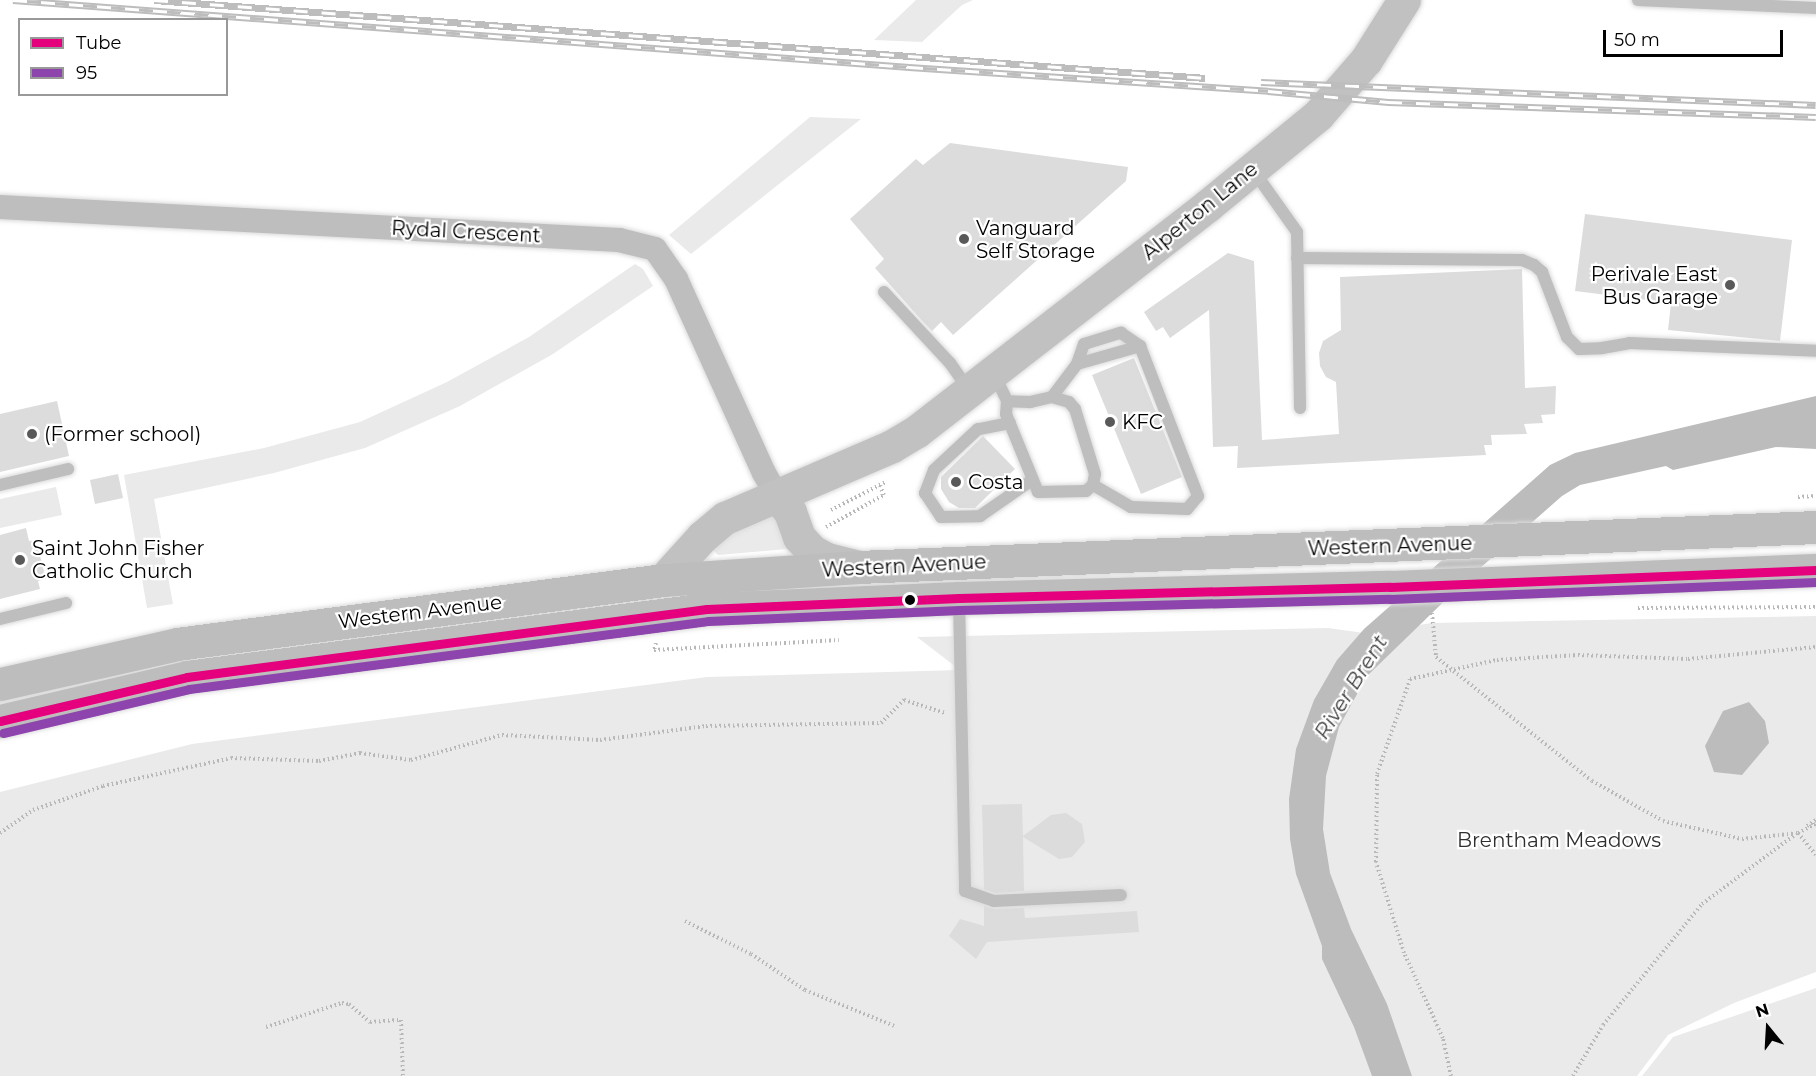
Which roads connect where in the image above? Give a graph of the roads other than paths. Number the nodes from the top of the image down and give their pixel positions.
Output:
1 (1404, 0) edge
2 (1638, 0) edge
3 (1816, 8) edge
4 (1253, 169) junction
5 (0, 207) edge
6 (1297, 258) junction
7 (884, 292) dead end
8 (1140, 346) junction
9 (1816, 351) edge
10 (1077, 364) junction
11 (990, 388) junction
12 (1052, 397) junction
13 (1300, 408) dead end
14 (1010, 423) junction
15 (68, 469) dead end
16 (1032, 480) junction
17 (0, 485) edge
18 (1094, 485) junction
19 (778, 496) junction
20 (1816, 528) edge
21 (858, 567) junction
22 (1816, 570) edge
23 (663, 580) junction
24 (959, 598) junction
25 (66, 603) dead end
26 (0, 619) edge
27 (0, 684) edge
28 (0, 721) edge
29 (1121, 895) dead end

1 - 4 main road, Alperton Lane
2 - 3 lane
4 - 6 lane
4 - 11 main road, Alperton Lane
5 - 19 street, Rydal Crescent
6 - 9 lane
6 - 13 lane
7 - 11 lane
8 - 10 lane
8 - 10 lane
8 - 18 lane
10 - 12 lane
11 - 12 lane
11 - 14 lane
11 - 19 main road, Alperton Lane
12 - 18 lane
14 - 16 lane
14 - 16 lane
15 - 17 lane
16 - 18 lane
19 - 21 main road
19 - 23 main road, Alperton Lane
20 - 21 highway, Western Avenue
21 - 23 highway, Western Avenue
22 - 24 highway, Western Avenue
23 - 27 highway, Western Avenue
24 - 28 highway, Western Avenue
24 - 29 lane
25 - 26 lane

